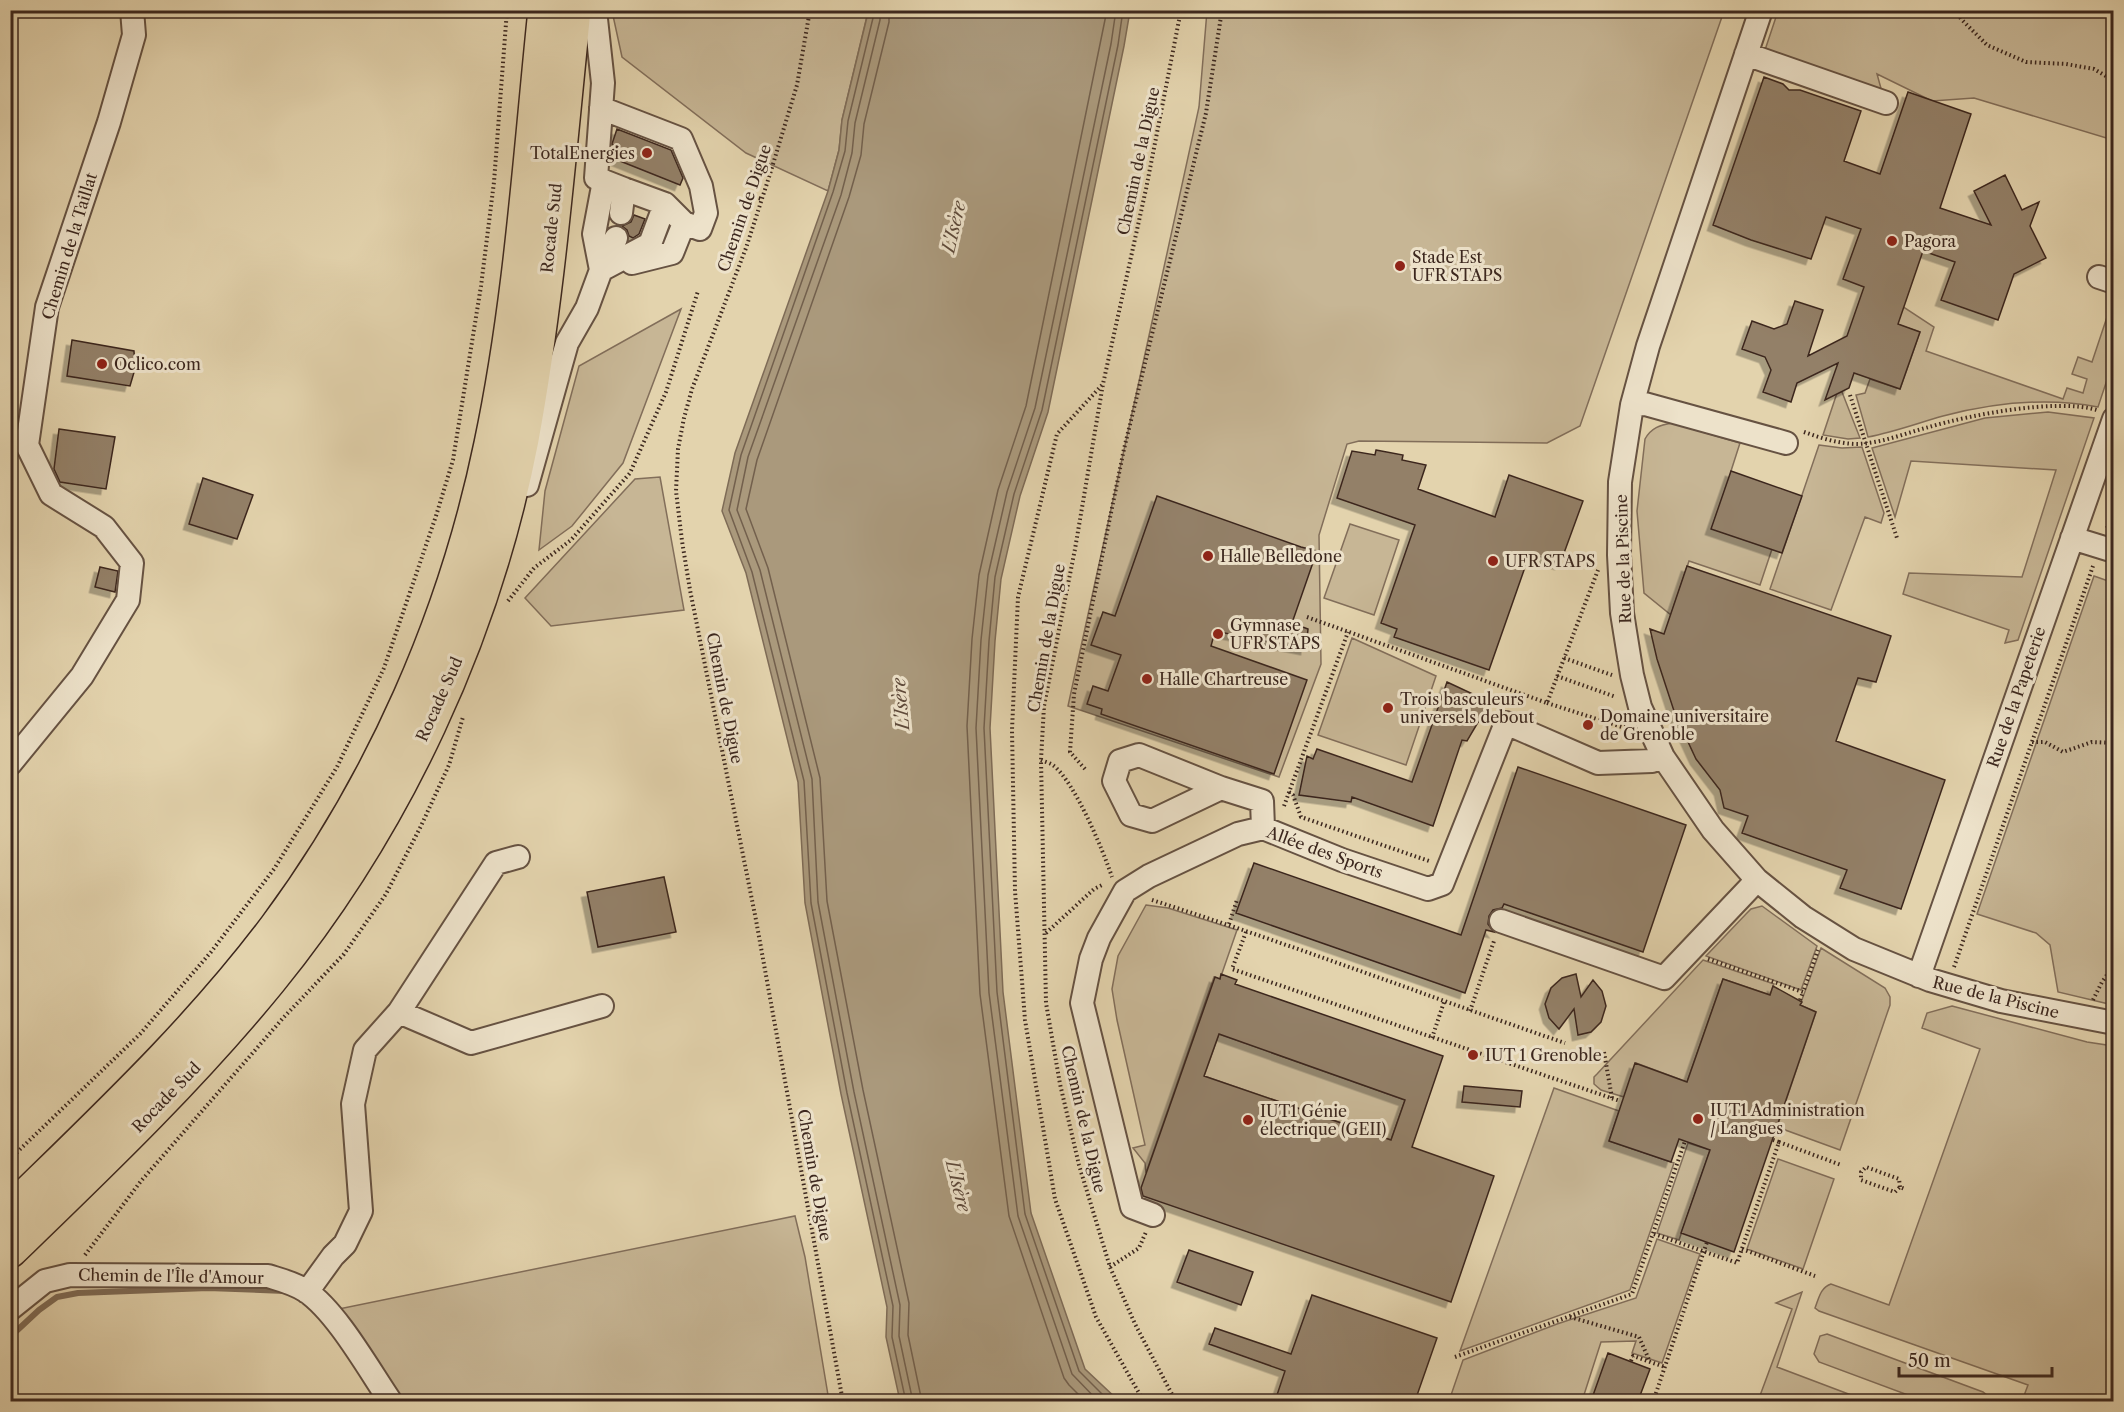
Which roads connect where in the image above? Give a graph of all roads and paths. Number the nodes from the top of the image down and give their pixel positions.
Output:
1 (132, 10) edge
2 (507, 10) edge
3 (545, 10) edge
4 (574, 10) edge
5 (595, 10) edge
6 (810, 10) edge
7 (1181, 10) edge
8 (1222, 10) edge
9 (1761, 10) edge
10 (1955, 10) edge
11 (1746, 54) junction
12 (2114, 81) edge
13 (1886, 103) dead end
14 (601, 108) junction
15 (614, 185) junction
16 (750, 195) dead end
17 (762, 199) junction
18 (665, 204) junction
19 (621, 213) dead end
20 (684, 223) junction
21 (616, 238) dead end
22 (601, 270) junction
23 (698, 291) dead end
24 (1103, 384) junction
25 (1850, 395) dead end
26 (1632, 405) junction
27 (2108, 415) edge
28 (1812, 435) dead end
29 (1786, 443) dead end
30 (1865, 443) junction
31 (2114, 508) edge
32 (1897, 538) dead end
33 (2072, 538) junction
34 (2107, 549) edge
35 (1602, 561) dead end
36 (505, 610) dead end
37 (1307, 617) dead end
38 (1348, 632) junction
39 (466, 637) junction
40 (1564, 658) junction
41 (1557, 676) junction
42 (1617, 676) dead end
43 (1623, 699) dead end
44 (1547, 703) junction
45 (465, 713) dead end
46 (1626, 726) dead end
47 (2032, 742) junction
48 (2114, 742) edge
49 (1663, 757) junction
50 (1041, 760) junction
51 (10, 764) edge
52 (1085, 769) dead end
53 (1221, 788) dead end
54 (1289, 792) junction
55 (1263, 828) junction
56 (518, 857) dead end
57 (1448, 867) junction
58 (1757, 880) junction
59 (1125, 891) junction
60 (1237, 900) dead end
61 (1501, 921) joint
62 (1229, 924) junction
63 (1246, 932) junction
64 (1045, 934) junction
65 (1820, 943) dead end
66 (1702, 957) dead end
67 (2114, 965) edge
68 (1954, 968) dead end
69 (1919, 976) junction
70 (1803, 993) junction
71 (1800, 1000) dead end
72 (1444, 1002) junction
73 (602, 1006) dead end
74 (2090, 1006) dead end
75 (1470, 1011) junction
76 (399, 1012) junction
77 (2114, 1023) edge
78 (1431, 1038) junction
79 (1565, 1043) dead end
80 (1604, 1052) dead end
81 (1612, 1098) junction
82 (1620, 1101) dead end
83 (1773, 1140) dead end
84 (1685, 1141) dead end
85 (1779, 1142) junction
86 (10, 1159) edge
87 (1841, 1165) dead end
88 (1900, 1187) junction
89 (1905, 1189) dead end
90 (10, 1211) edge
91 (1153, 1215) joint
92 (1654, 1234) junction
93 (1707, 1242) dead end
94 (1742, 1250) junction
95 (10, 1251) edge
96 (1704, 1252) junction
97 (1110, 1267) junction
98 (70, 1275) junction
99 (1815, 1276) dead end
100 (307, 1292) junction
101 (10, 1309) edge
102 (1570, 1316) junction
103 (1455, 1357) dead end
104 (1631, 1361) dead end
105 (1650, 1362) junction
106 (1665, 1367) junction
107 (391, 1401) edge
108 (843, 1401) edge
109 (1144, 1401) edge
110 (1176, 1401) edge
111 (1653, 1401) edge

1 - 51 street, Chemin de la Taillat
2 - 86 path
3 - 90 highway, Rocade Sud
4 - 39 highway, Rocade Sud
5 - 14 street
6 - 17 path, Chemin de Digue
7 - 24 path, Chemin de la Digue
8 - 52 path
9 - 11 street, Rue de la Piscine
10 - 12 path
11 - 13 street
11 - 26 street, Rue de la Piscine
14 - 15 street
14 - 20 street
15 - 18 street
15 - 19 street
15 - 22 street
16 - 17 path
17 - 108 path, Chemin de Digue
18 - 20 street
18 - 22 street
20 - 22 street
21 - 22 street
22 - 39 street
23 - 36 path
24 - 50 path, Chemin de la Digue
24 - 109 path
25 - 30 path
26 - 29 street
26 - 49 street, Rue de la Piscine
27 - 30 path
27 - 33 street, Rue de la Papeterie
28 - 30 path
30 - 32 path
31 - 34 path
33 - 34 street
33 - 69 street, Rue de la Papeterie
34 - 47 path
35 - 40 path
37 - 38 path
38 - 44 path
38 - 54 path
39 - 95 highway, Rocade Sud
40 - 41 path
40 - 42 path
41 - 43 path
41 - 44 path
44 - 46 path
45 - 98 path
47 - 48 path
47 - 68 path
49 - 57 street, Allée des Sports
49 - 58 street, Rue de la Piscine
50 - 64 path, Chemin de la Digue
50 - 64 path
53 - 55 street
54 - 55 path
54 - 57 path
55 - 57 street, Allée des Sports
55 - 59 street, Allée des Sports
56 - 76 street
58 - 61 street
58 - 69 street, Rue de la Piscine
59 - 62 path
59 - 91 street, Allée des Sports
60 - 62 path
61 - 75 path
62 - 63 path
63 - 72 path
63 - 78 path
64 - 97 path, Chemin de la Digue
65 - 70 path
66 - 70 path
67 - 74 path
69 - 77 street, Rue de la Piscine
70 - 71 path
72 - 75 path
72 - 78 path
73 - 76 street
75 - 79 path
76 - 100 street
78 - 81 path
80 - 81 path
81 - 82 path
83 - 85 path
84 - 92 path
85 - 87 path
85 - 94 path
88 - 88 path
88 - 89 path
91 - 97 path
92 - 96 path
92 - 102 path
93 - 96 path
94 - 96 path
94 - 99 path
96 - 106 path
97 - 110 path, Chemin de la Digue
98 - 100 street, Chemin de l'Île d'Amour
98 - 101 street, Chemin de l'Île d'Amour
100 - 107 street, Chemin de l'Île d'Amour
102 - 103 path
102 - 105 path
104 - 105 path
105 - 106 path
106 - 111 path

